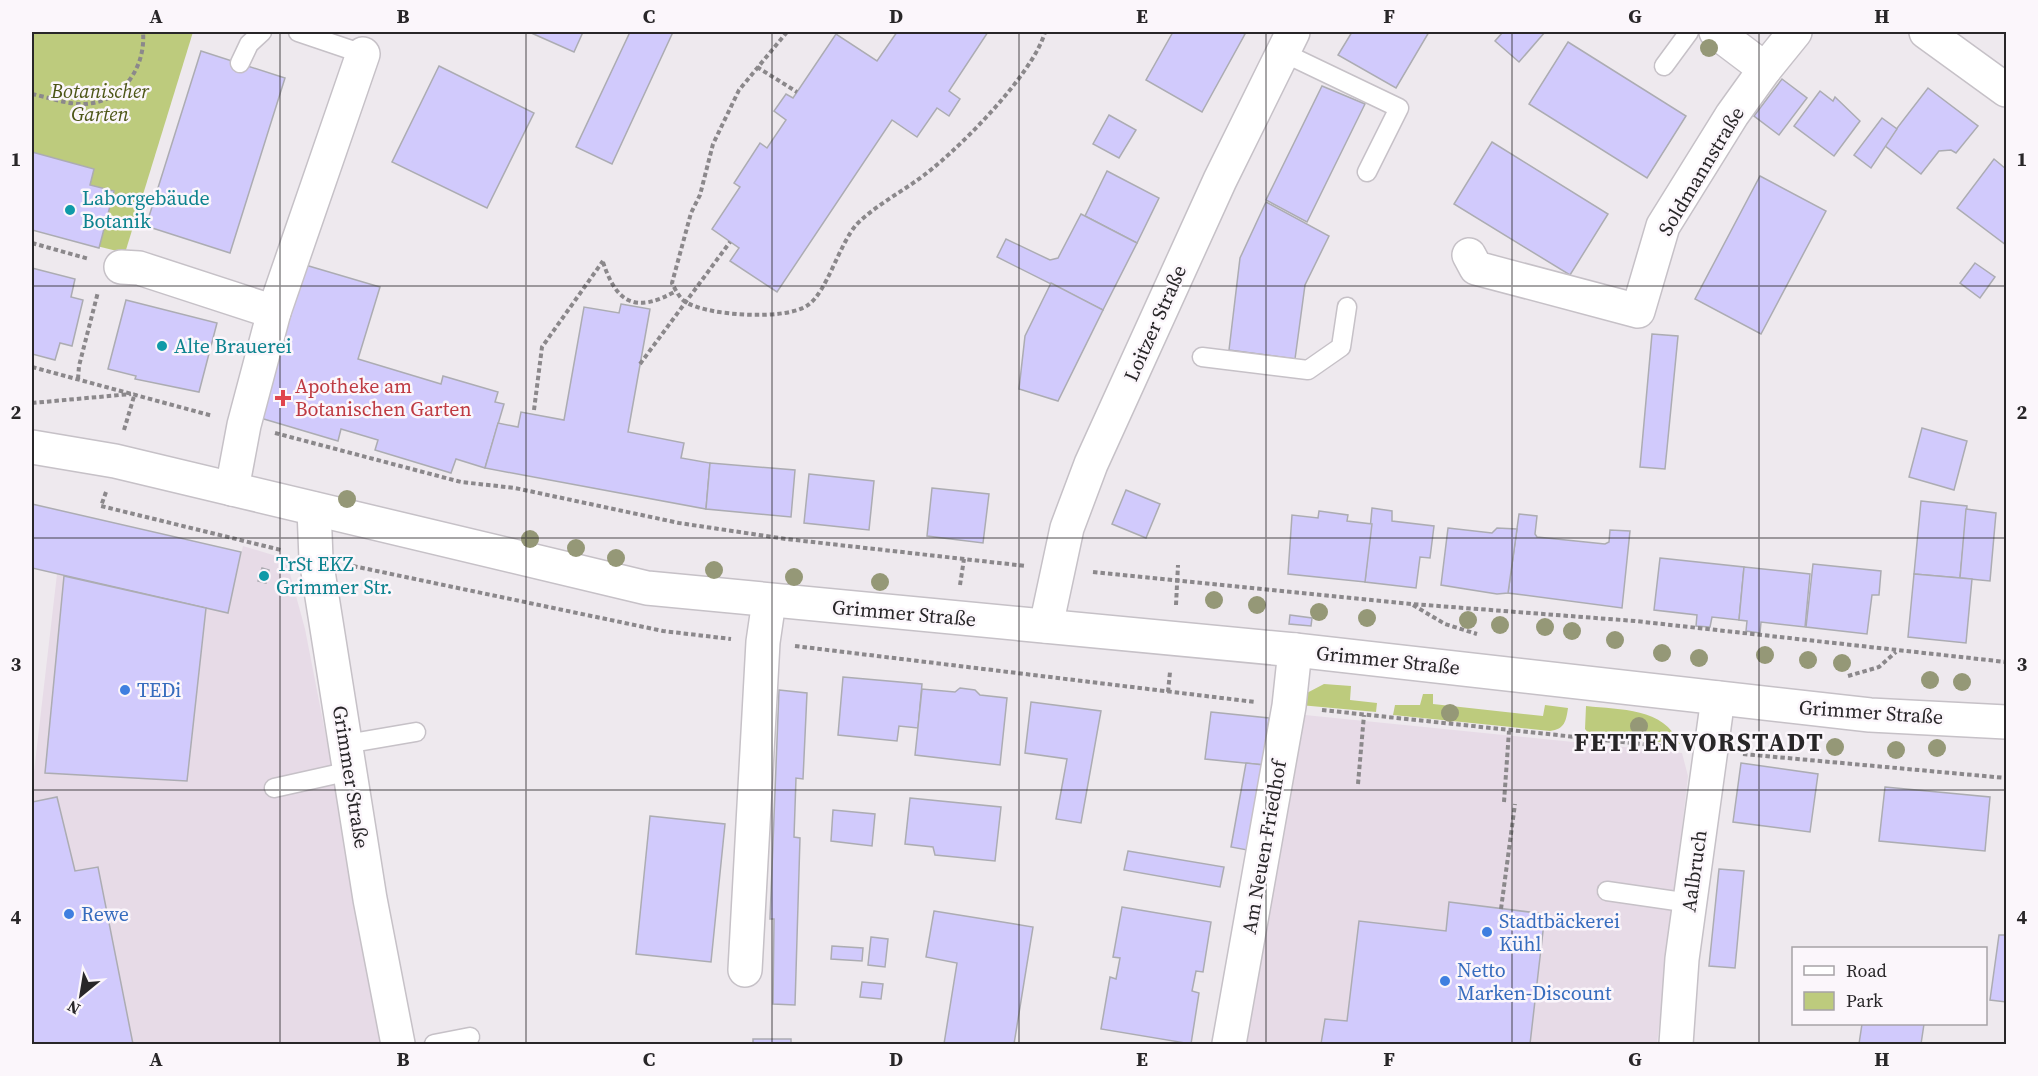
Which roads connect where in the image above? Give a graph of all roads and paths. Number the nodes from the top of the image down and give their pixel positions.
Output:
1 (143, 32) edge
2 (262, 32) edge
3 (298, 32) edge
4 (786, 32) edge
5 (1045, 32) edge
6 (1689, 32) edge
7 (1716, 32) edge
8 (1795, 32) edge
9 (1926, 32) edge
10 (1287, 42) edge
11 (363, 54) joint
12 (240, 63) dead end
13 (1664, 66) dead end
14 (757, 67) junction
15 (1765, 69) junction
16 (2007, 90) edge
17 (797, 92) dead end
18 (32, 94) edge
19 (1367, 172) dead end
20 (730, 242) dead end
21 (32, 243) edge
22 (1469, 255) dead end
23 (105, 271) junction
24 (676, 291) junction
25 (687, 302) junction
26 (1347, 307) dead end
27 (274, 312) junction
28 (1202, 357) dead end
29 (640, 364) dead end
30 (32, 367) edge
31 (78, 379) junction
32 (135, 393) junction
33 (32, 403) edge
34 (534, 410) dead end
35 (244, 424) junction
36 (121, 438) dead end
37 (32, 447) edge
38 (232, 489) junction
39 (314, 508) junction
40 (1178, 565) dead end
41 (1057, 569) junction
42 (1178, 579) junction
43 (769, 601) junction
44 (1412, 604) junction
45 (1046, 626) junction
46 (1479, 634) dead end
47 (1295, 650) junction
48 (1896, 651) junction
49 (2007, 662) edge
50 (1846, 676) dead end
51 (1168, 692) dead end
52 (1718, 698) junction
53 (1231, 699) dead end
54 (1289, 706) junction
55 (1364, 714) junction
56 (2007, 722) edge
57 (1509, 731) junction
58 (416, 732) dead end
59 (1711, 751) junction
60 (348, 757) junction
61 (2007, 778) edge
62 (1358, 784) dead end
63 (274, 788) dead end
64 (1504, 802) dead end
65 (1515, 804) dead end
66 (1607, 891) dead end
67 (1690, 903) junction
68 (1501, 909) dead end
69 (745, 970) dead end
70 (470, 1037) dead end
71 (398, 1044) edge
72 (434, 1044) edge
73 (1229, 1044) edge
74 (1676, 1044) edge

1 - 18 path
2 - 12 lane
3 - 11 lane
4 - 14 path
5 - 25 path
6 - 13 lane
7 - 15 street
8 - 15 street, Soldmannstraße
9 - 16 street
10 - 19 lane
10 - 41 street, Loitzer Straße
11 - 27 street
14 - 17 path
14 - 24 path
15 - 22 street, Soldmannstraße
20 - 25 path
21 - 23 path
23 - 27 street
23 - 31 path
24 - 25 path
24 - 34 path
25 - 29 path
26 - 28 lane
27 - 35 street
30 - 31 path
31 - 32 path
32 - 33 path
32 - 35 path
32 - 36 path
35 - 38 street
35 - 41 path
37 - 38 street, Grimmer Straße
38 - 39 street, Grimmer Straße
39 - 43 street, Grimmer Straße
39 - 60 street, Grimmer Straße
40 - 42 path
41 - 42 path
41 - 45 street, Loitzer Straße
42 - 44 path
43 - 45 street, Grimmer Straße
43 - 69 street
44 - 46 path
44 - 48 path
45 - 47 street, Grimmer Straße
47 - 52 street, Grimmer Straße
47 - 54 street, Am Neuen Friedhof
48 - 49 path
48 - 50 path
51 - 53 path
52 - 56 street, Grimmer Straße
52 - 59 street, Aalbruch
54 - 55 path
54 - 73 street, Am Neuen Friedhof
55 - 57 path
55 - 62 path
57 - 59 path
57 - 64 path
58 - 60 lane
59 - 61 path
59 - 67 street, Aalbruch
60 - 63 lane
60 - 71 street, Grimmer Straße
65 - 68 path
66 - 67 lane
67 - 74 street, Aalbruch
70 - 72 lane

